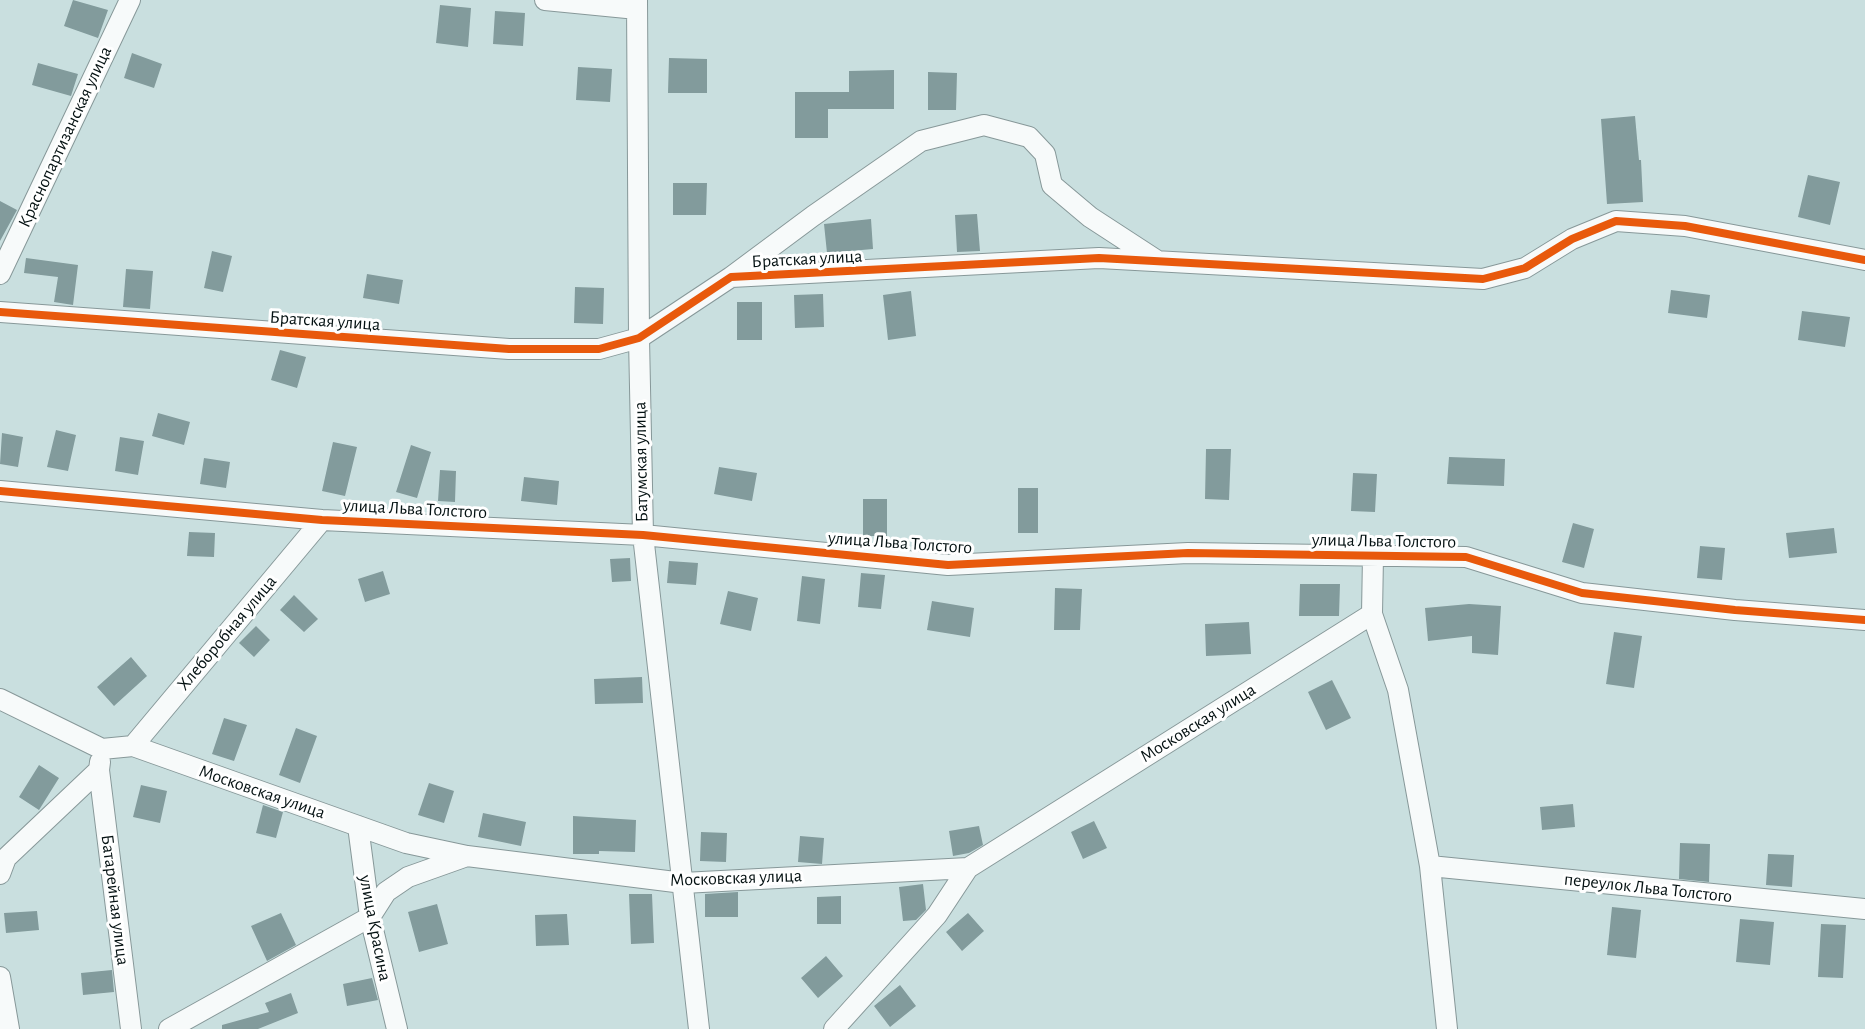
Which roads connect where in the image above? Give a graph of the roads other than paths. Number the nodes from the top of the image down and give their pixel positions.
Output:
1 (130, 0) edge
2 (545, 0) edge
3 (637, 5) edge
4 (1865, 260) edge
5 (1158, 262) junction
6 (0, 274) edge
7 (732, 278) junction
8 (0, 312) edge
9 (639, 338) junction
10 (0, 491) edge
11 (322, 520) junction
12 (643, 535) junction
13 (1373, 556) junction
14 (1372, 614) junction
15 (1865, 620) edge
16 (0, 699) edge
17 (133, 746) junction
18 (102, 749) junction
19 (99, 770) junction
20 (358, 826) junction
21 (467, 856) junction
22 (2, 862) edge
23 (1430, 866) junction
24 (968, 868) junction
25 (683, 883) junction
26 (1865, 909) edge
27 (370, 917) junction
28 (0, 977) edge
29 (9, 1029) edge
30 (131, 1029) edge
31 (169, 1029) edge
32 (397, 1029) edge
33 (699, 1029) edge
34 (834, 1029) edge
35 (1447, 1029) edge

1 - 6 street, Краснопартизанская улица
2 - 3 street
3 - 9 street, Батумская улица
4 - 5 street, Братская улица
5 - 7 street, Братская улица
5 - 7 street
7 - 9 street, Братская улица
8 - 9 street, Братская улица
9 - 12 street, Батумская улица
10 - 11 street, улица Льва Толстого
11 - 12 street, улица Льва Толстого
11 - 17 street, Хлеборобная улица
12 - 13 street, улица Льва Толстого
12 - 25 street, Батумская улица
13 - 14 street
13 - 15 street, улица Льва Толстого
14 - 23 street
14 - 24 street, Московская улица
16 - 18 street
17 - 18 street, Московская улица
17 - 20 street, Московская улица
18 - 19 street
19 - 22 street
19 - 30 street, Батарейная улица
20 - 21 street, Московская улица
20 - 27 street, улица Красина
21 - 25 street, Московская улица
21 - 27 street
23 - 26 street, переулок Льва Толстого
23 - 35 street
24 - 25 street, Московская улица
24 - 34 street
25 - 33 street, Батумская улица
27 - 31 street
27 - 32 street, улица Красина
28 - 29 street

